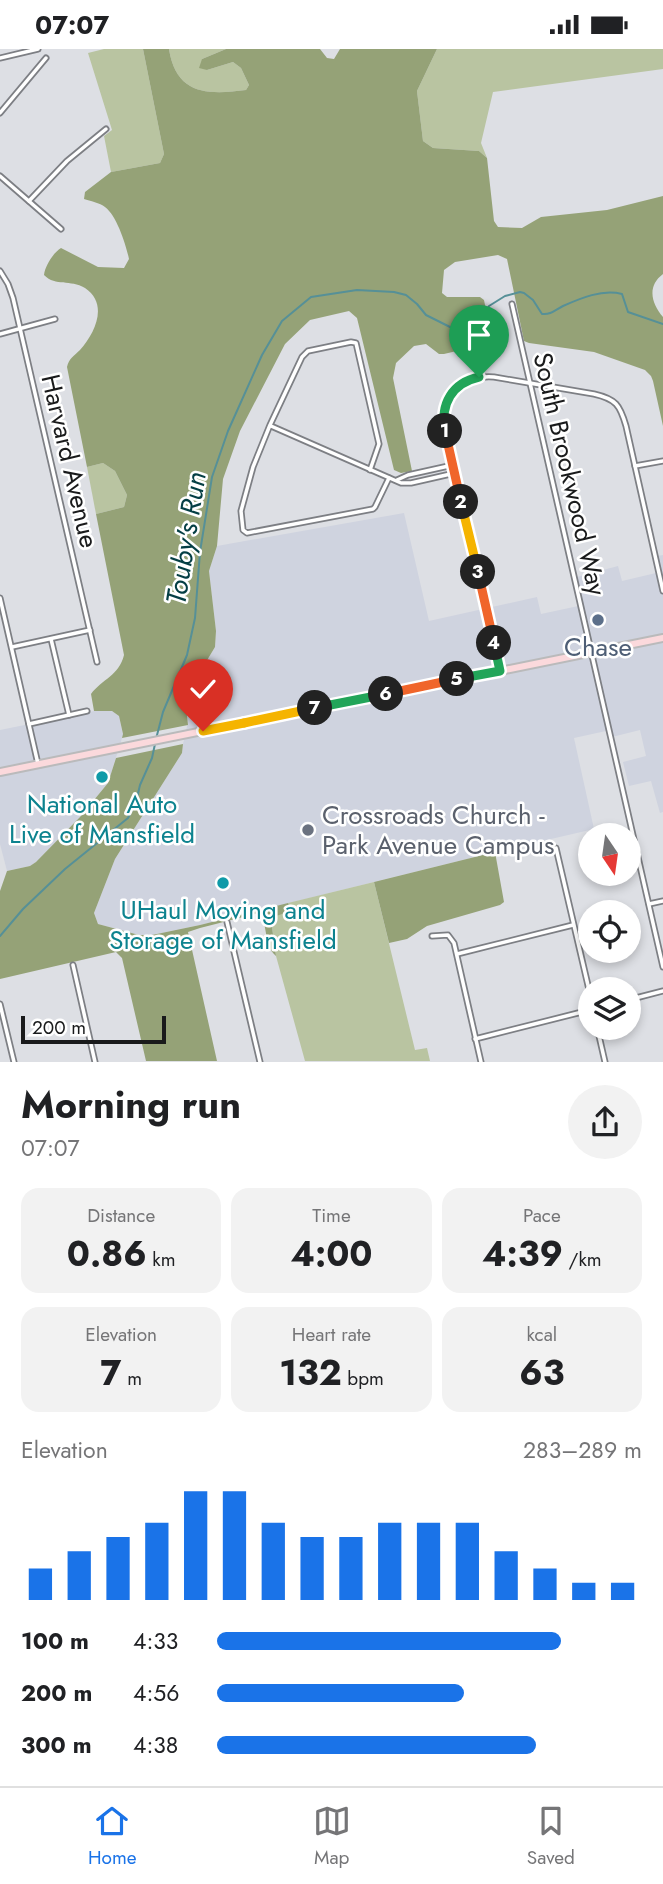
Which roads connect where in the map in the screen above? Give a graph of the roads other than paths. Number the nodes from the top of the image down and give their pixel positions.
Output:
1 (38, 49) edge
2 (0, 58) edge
3 (46, 58) dead end
4 (0, 113) edge
5 (106, 129) dead end
6 (0, 176) edge
7 (29, 201) junction
8 (61, 229) dead end
9 (0, 271) edge
10 (512, 304) dead end
11 (55, 319) dead end
12 (20, 328) junction
13 (0, 334) edge
14 (530, 384) junction
15 (270, 425) junction
16 (663, 461) edge
17 (453, 465) junction
18 (635, 467) junction
19 (370, 470) junction
20 (455, 473) junction
21 (388, 478) junction
22 (397, 480) junction
23 (663, 591) edge
24 (0, 598) edge
25 (90, 630) junction
26 (663, 638) edge
27 (51, 639) junction
28 (12, 647) junction
29 (591, 652) junction
30 (97, 662) dead end
31 (500, 671) junction
32 (87, 711) dead end
33 (69, 715) junction
34 (29, 724) junction
35 (38, 764) junction
36 (0, 772) edge
37 (556, 848) dead end
38 (663, 901) edge
39 (649, 904) junction
40 (227, 922) dead end
41 (574, 925) junction
42 (432, 936) dead end
43 (457, 954) junction
44 (73, 965) dead end
45 (663, 967) edge
46 (586, 977) edge
47 (663, 991) edge
48 (641, 997) edge
49 (0, 1004) edge
50 (578, 1013) edge
51 (475, 1039) junction
52 (600, 1040) edge
53 (14, 1062) edge
54 (96, 1062) edge
55 (260, 1062) edge
56 (481, 1062) edge
57 (605, 1062) edge

1 - 2 street
3 - 4 street
5 - 7 street
6 - 7 street
7 - 8 street
9 - 12 street, Harvard Avenue
10 - 14 street, South Brookwood Way
11 - 12 street
12 - 13 street
12 - 25 street, Harvard Avenue
14 - 17 street
14 - 18 street
14 - 29 street, South Brookwood Way
15 - 19 street
15 - 19 street
15 - 21 street
16 - 18 street
17 - 20 street
17 - 22 street
18 - 23 street
19 - 21 street
20 - 22 street
20 - 31 street
21 - 22 street
24 - 28 street
25 - 27 street
25 - 30 street, Harvard Avenue
26 - 29 main road
27 - 28 street
27 - 33 street
28 - 34 street
29 - 31 main road
29 - 39 street, South Brookwood Way
31 - 35 main road
32 - 33 street
33 - 34 street
34 - 35 street
35 - 36 main road
37 - 41 street
38 - 39 street
39 - 45 street, South Brookwood Way
40 - 55 street
41 - 43 street
41 - 46 street
42 - 43 street
43 - 51 street
44 - 54 street
47 - 48 street
49 - 53 street
50 - 51 street
51 - 56 street
52 - 57 street

